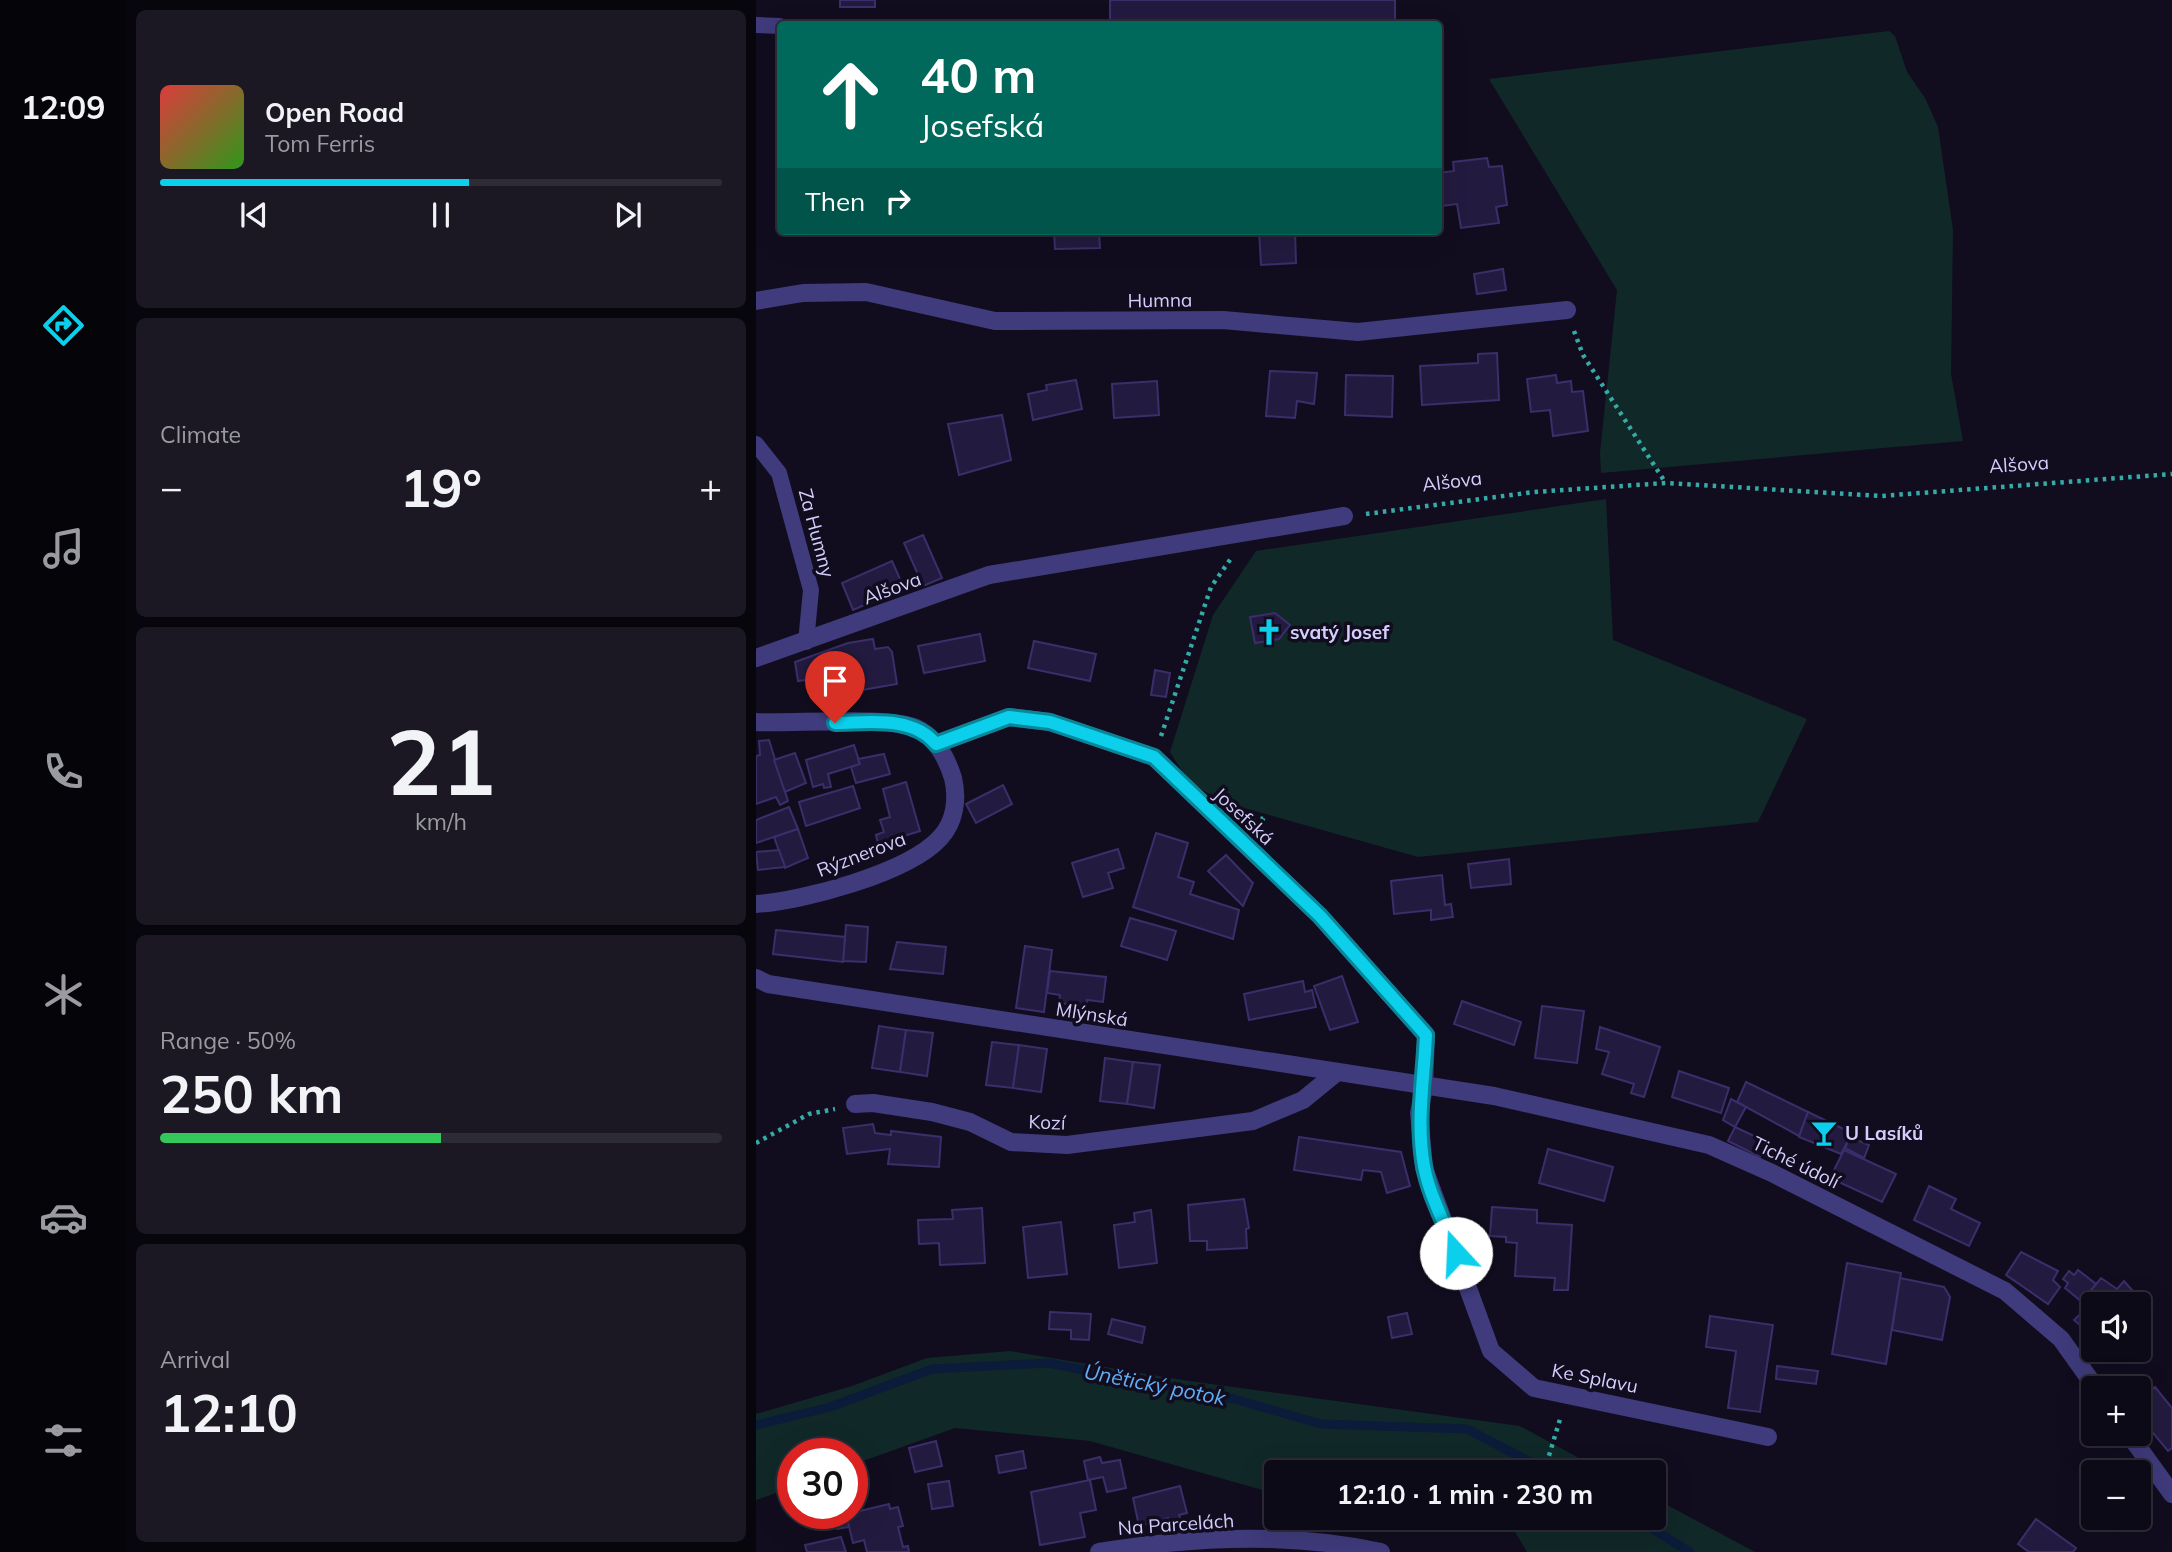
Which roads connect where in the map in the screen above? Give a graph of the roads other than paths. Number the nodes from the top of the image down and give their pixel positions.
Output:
1 (756, 24) edge
2 (777, 26) edge
3 (756, 301) edge
4 (1567, 310) road end
5 (756, 444) edge
6 (1344, 516) road end
7 (806, 642) junction
8 (756, 658) edge
9 (756, 723) edge
10 (936, 744) junction
11 (756, 904) edge
12 (756, 978) edge
13 (1336, 1073) junction
14 (1424, 1087) junction
15 (855, 1104) road end
16 (2087, 1376) edge
17 (1768, 1437) dead end
18 (2137, 1446) edge
19 (2172, 1494) edge
20 (1099, 1552) edge
21 (1381, 1552) edge

1 - 2 lane
3 - 4 street, Humna
5 - 7 lane, Za Humny
6 - 7 street, Alšova
7 - 8 street, Alšova
9 - 10 street
10 - 11 street, Rýznerova
10 - 14 street, Josefská
12 - 13 street, Mlýnská
13 - 14 street, Mlýnská
13 - 15 street, Kozí
14 - 16 street, Tiché údolí
14 - 17 street, Ke Splavu
18 - 19 street
20 - 21 street, Na Parcelách

